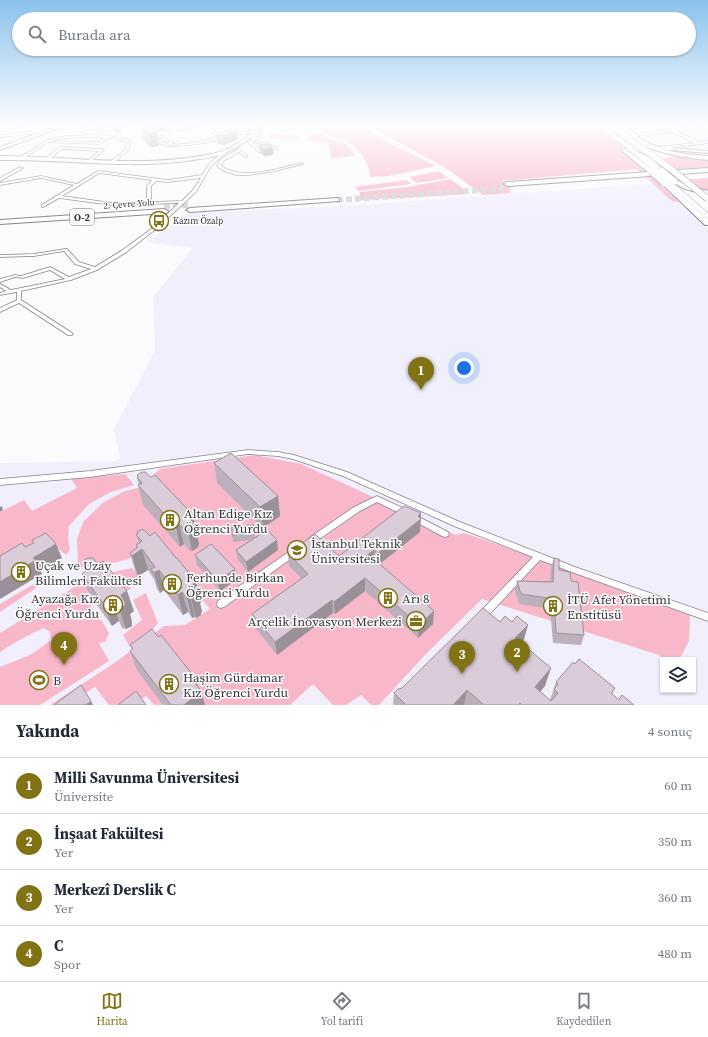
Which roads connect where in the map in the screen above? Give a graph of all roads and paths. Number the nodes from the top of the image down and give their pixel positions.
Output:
1 (48, 158) edge
2 (93, 158) edge
3 (117, 158) edge
4 (191, 158) edge
5 (218, 158) edge
6 (226, 158) edge
7 (636, 158) edge
8 (647, 158) edge
9 (658, 158) edge
10 (90, 161) junction
11 (112, 162) junction
12 (301, 164) dead end
13 (21, 168) dead end
14 (708, 170) edge
15 (656, 171) junction
16 (708, 175) edge
17 (204, 176) junction
18 (0, 180) edge
19 (155, 180) junction
20 (669, 182) junction
21 (0, 184) edge
22 (78, 185) junction
23 (708, 194) edge
24 (59, 197) junction
25 (336, 197) tunnel mouth
26 (708, 199) edge
27 (183, 202) junction
28 (149, 203) junction
29 (43, 206) dead end
30 (190, 207) tunnel mouth
31 (708, 213) edge
32 (0, 217) edge
33 (708, 217) edge
34 (0, 222) edge
35 (708, 223) edge
36 (0, 256) edge
37 (95, 269) junction
38 (69, 279) junction
39 (0, 281) edge
40 (0, 286) edge
41 (19, 290) junction
42 (10, 292) junction
43 (0, 294) edge
44 (19, 301) junction
45 (0, 310) edge
46 (70, 334) dead end
47 (0, 482) edge
48 (445, 534) dead end
49 (539, 556) junction
50 (221, 604) dead end
51 (708, 618) edge
52 (477, 621) edge

1 - 10 main road
2 - 10 street
3 - 11 street
4 - 11 main road
5 - 17 street
6 - 12 street
7 - 15 highway
8 - 15 highway
9 - 26 main road, bridge
10 - 11 main road
13 - 18 street
14 - 16 highway
15 - 20 highway, bridge
15 - 20 highway, bridge
17 - 19 street
17 - 27 street
19 - 22 street
19 - 28 street
20 - 23 highway
20 - 33 main road
20 - 35 highway
21 - 22 street
22 - 24 street
23 - 31 main road
24 - 28 street
24 - 29 street
25 - 30 highway
27 - 28 street
27 - 37 street
32 - 34 highway, 2. Çevre Yolu / O-2
36 - 37 street
37 - 38 street
38 - 39 street
38 - 41 street
40 - 42 street
41 - 42 street
41 - 44 street
42 - 43 street
44 - 45 street
44 - 46 street
47 - 49 street
48 - 50 street
49 - 51 street
49 - 52 street

